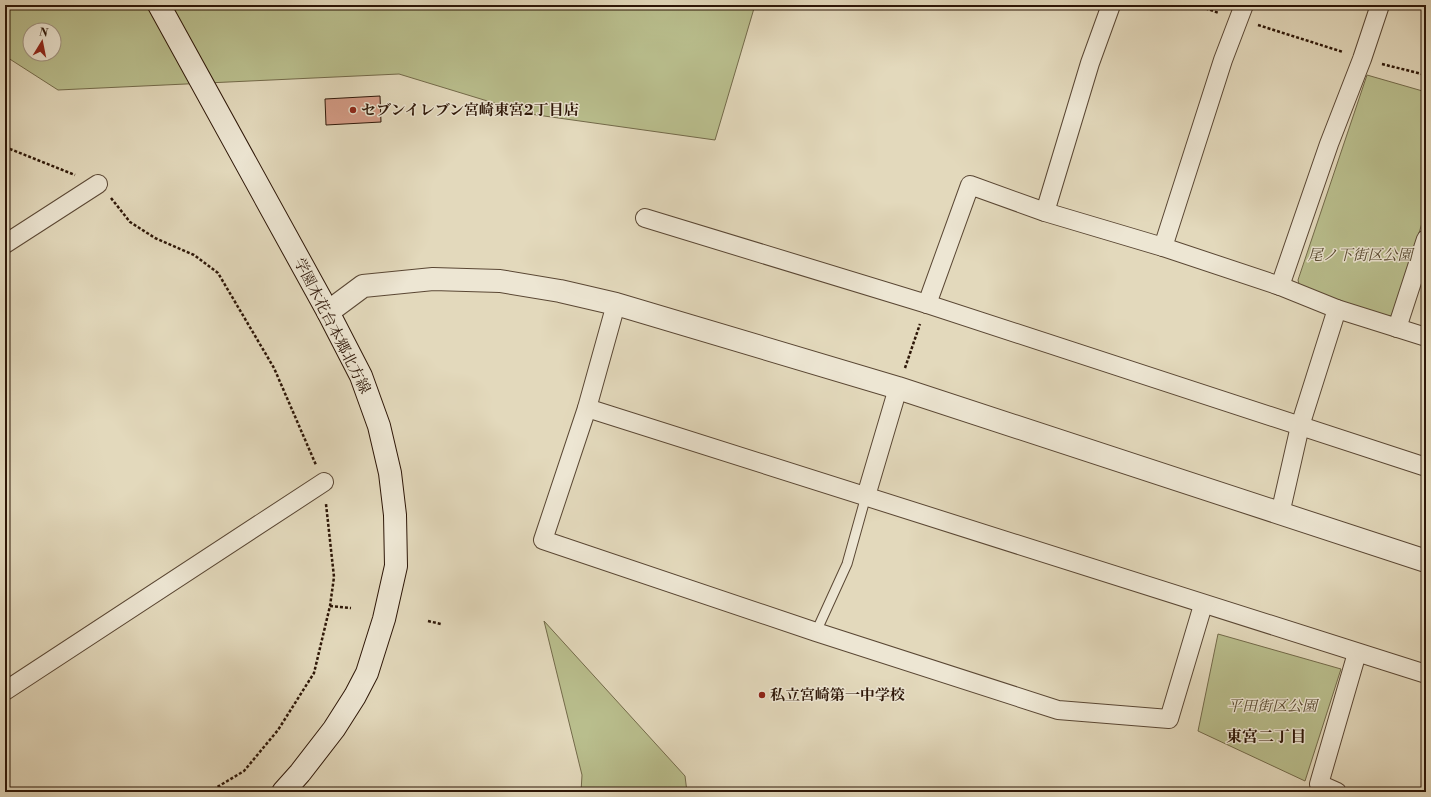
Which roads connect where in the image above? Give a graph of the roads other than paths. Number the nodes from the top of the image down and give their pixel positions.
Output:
1 (158, 5) edge
2 (1111, 5) edge
3 (1380, 5) edge
4 (1241, 12) edge
5 (98, 184) road end
6 (1045, 212) junction
7 (645, 218) dead end
8 (1426, 239) edge
9 (5, 244) edge
10 (1164, 247) junction
11 (1280, 286) junction
12 (616, 304) junction
13 (927, 304) junction
14 (1336, 310) junction
15 (328, 312) junction
16 (1397, 328) junction
17 (1426, 337) edge
18 (898, 388) junction
19 (587, 408) junction
20 (1300, 426) junction
21 (1426, 467) edge
22 (324, 482) road end
23 (866, 496) junction
24 (1280, 514) junction
25 (1426, 561) edge
26 (1203, 605) junction
27 (816, 632) junction
28 (1357, 653) junction
29 (1426, 674) edge
30 (5, 691) edge
31 (283, 792) edge
32 (1337, 792) edge

1 - 15 street, 学園木花台本郷北方線
2 - 6 street
3 - 11 street
4 - 10 street
5 - 9 street
6 - 10 street
6 - 13 street
7 - 13 street
8 - 16 street
10 - 11 street
11 - 14 street
12 - 15 street
12 - 18 street
12 - 19 street
13 - 20 street
14 - 16 street
14 - 20 street
15 - 31 street, 学園木花台本郷北方線
16 - 17 street
18 - 23 street
18 - 24 street
19 - 23 street
19 - 27 street
20 - 21 street
20 - 24 street
22 - 30 street
23 - 26 street
23 - 27 lane
24 - 25 street
26 - 27 street
26 - 28 street
28 - 29 street
28 - 32 street

